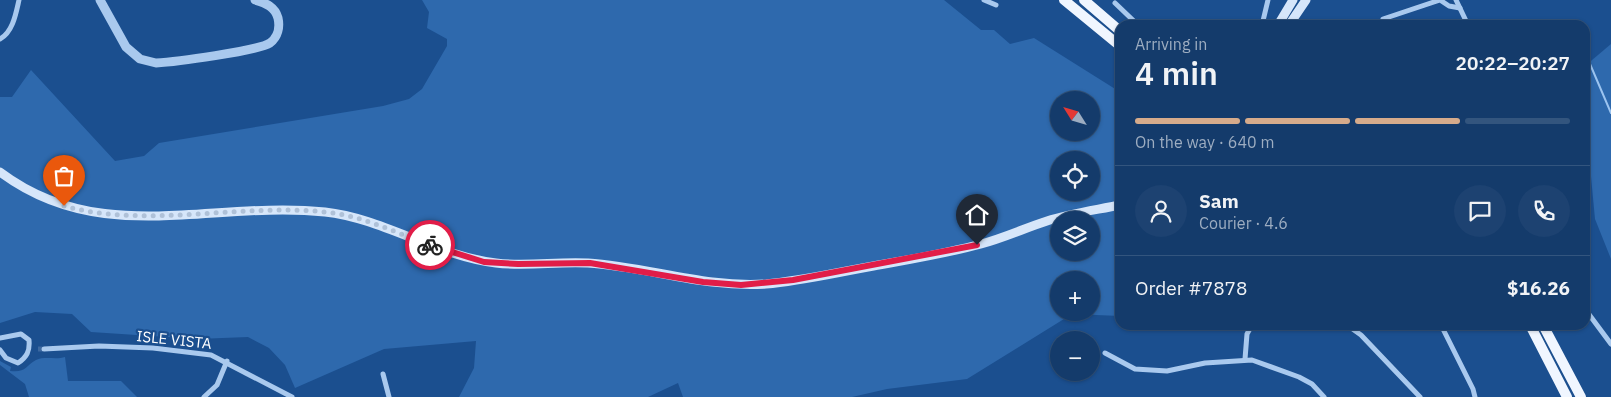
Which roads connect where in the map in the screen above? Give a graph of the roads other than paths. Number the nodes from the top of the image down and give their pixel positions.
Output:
1 (19, 0) edge
2 (100, 0) edge
3 (256, 0) edge
4 (984, 0) edge
5 (1064, 0) edge
6 (1084, 0) edge
7 (1268, 0) edge
8 (1293, 0) edge
9 (1306, 0) edge
10 (1440, 0) edge
11 (1456, 0) edge
12 (1115, 3) dead end
13 (996, 5) dead end
14 (1460, 8) junction
15 (1384, 19) dead end
16 (1133, 20) edge
17 (1263, 20) edge
18 (1281, 20) edge
19 (1292, 20) edge
20 (1466, 20) edge
21 (1115, 27) edge
22 (0, 39) edge
23 (1115, 42) edge
24 (0, 172) edge
25 (1115, 206) edge
26 (1590, 316) edge
27 (1249, 330) edge
28 (1354, 330) edge
29 (1444, 330) edge
30 (1533, 330) edge
31 (1546, 330) edge
32 (0, 338) edge
33 (1611, 344) edge
34 (29, 349) junction
35 (0, 350) edge
36 (1105, 353) dead end
37 (1244, 359) junction
38 (227, 361) junction
39 (383, 374) dead end
40 (282, 392) junction
41 (204, 397) edge
42 (278, 397) edge
43 (292, 397) edge
44 (389, 397) edge
45 (1324, 397) edge
46 (1420, 397) edge
47 (1475, 397) edge
48 (1567, 397) edge
49 (1581, 397) edge

1 - 22 street
2 - 3 street
4 - 13 street
5 - 23 main road
6 - 21 main road
7 - 17 street
8 - 18 main road
9 - 19 main road
10 - 14 street
10 - 15 street
11 - 14 street
12 - 16 street
14 - 20 street
24 - 25 main road
26 - 33 street
27 - 37 street
28 - 46 street
29 - 47 street
30 - 48 main road
31 - 49 main road
32 - 34 street
34 - 35 street
34 - 38 street, ISLE VISTA
36 - 37 street
37 - 45 street
38 - 40 street, ISLE VISTA
38 - 41 street
39 - 44 street
40 - 42 street
40 - 43 street, ISLE VISTA

